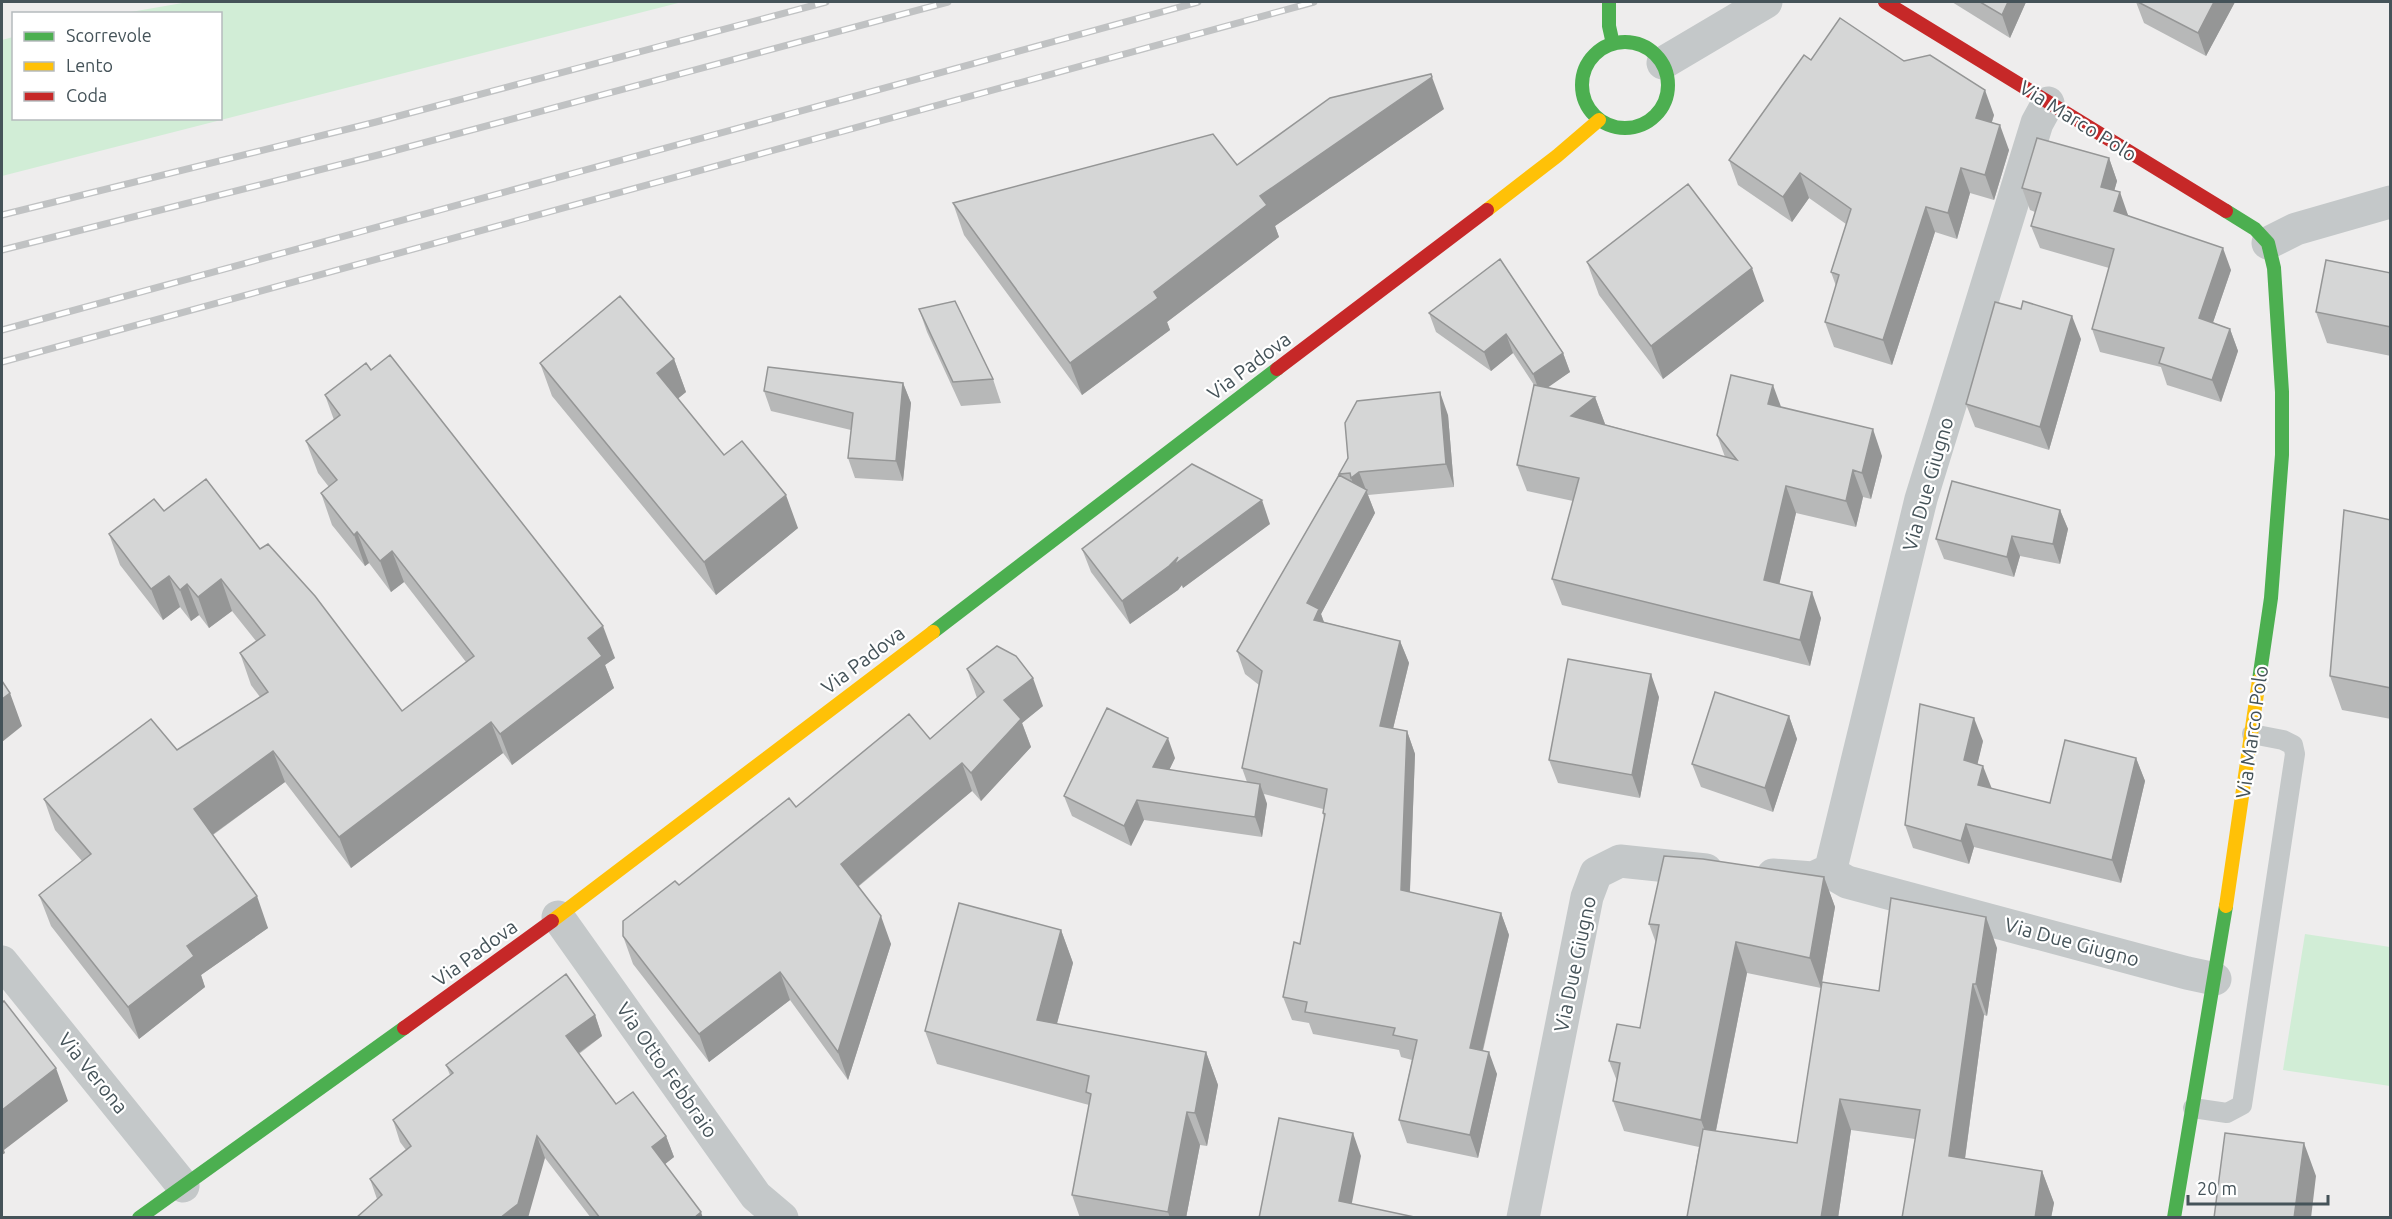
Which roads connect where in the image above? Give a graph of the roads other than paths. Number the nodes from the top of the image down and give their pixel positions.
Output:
1 (1609, 2) edge
2 (1766, 2) edge
3 (1885, 2) edge
4 (1613, 44) junction
5 (1663, 63) junction
6 (2048, 103) junction
7 (1599, 120) junction
8 (2391, 202) edge
9 (2268, 243) junction
10 (2252, 734) junction
11 (1828, 871) junction
12 (558, 917) junction
13 (2, 962) edge
14 (2215, 979) junction
15 (2193, 1108) junction
16 (183, 1186) junction
17 (139, 1218) edge
18 (782, 1218) edge
19 (1523, 1218) edge
20 (2174, 1218) edge

1 - 4 street
2 - 5 street
3 - 6 street, Via Marco Polo
4 - 5 street
4 - 7 street
5 - 7 street
6 - 9 street, Via Marco Polo
6 - 11 street, Via Due Giugno
7 - 12 street, Via Padova
8 - 9 street
9 - 10 street, Via Marco Polo
10 - 14 street, Via Marco Polo
10 - 15 lane
11 - 14 street, Via Due Giugno
11 - 19 street, Via Due Giugno
12 - 16 street, Via Padova
12 - 18 street, Via Otto Febbraio
13 - 16 street, Via Verona
14 - 15 street, Via Marco Polo
15 - 20 street, Via Marco Polo
16 - 17 street, Via Padova

